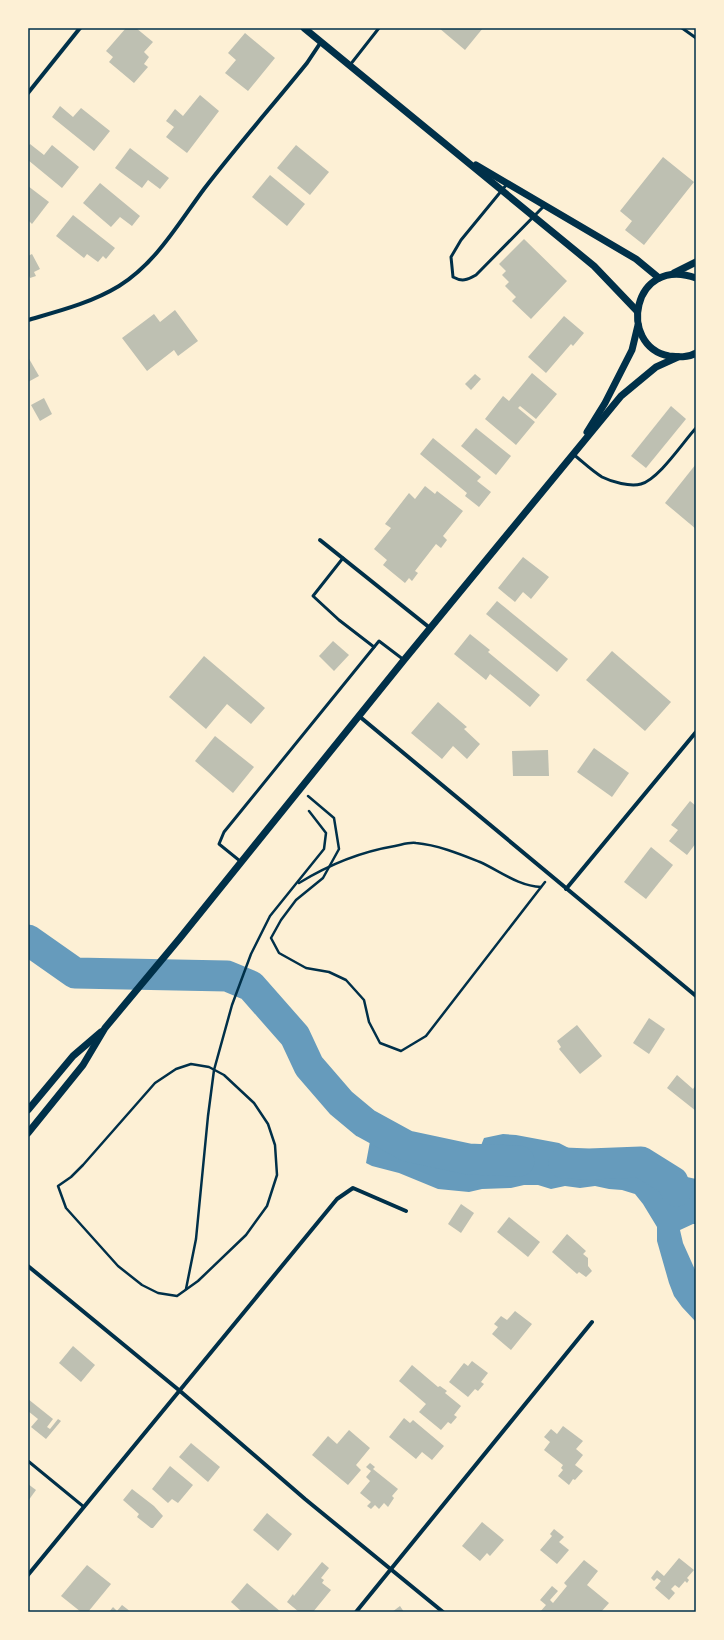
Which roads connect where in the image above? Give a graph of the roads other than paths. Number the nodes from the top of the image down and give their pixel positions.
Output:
1 (80, 28) edge
2 (304, 28) edge
3 (379, 28) edge
4 (682, 28) edge
5 (696, 38) edge
6 (321, 42) junction
7 (350, 66) junction
8 (28, 93) edge
9 (454, 152) junction
10 (507, 184) junction
11 (502, 190) junction
12 (544, 206) junction
13 (534, 217) junction
14 (696, 262) edge
15 (672, 274) junction
16 (659, 278) junction
17 (696, 278) edge
18 (637, 311) junction
19 (28, 320) edge
20 (638, 325) junction
21 (695, 355) edge
22 (678, 357) junction
23 (696, 428) edge
24 (573, 454) junction
25 (320, 540) dead end
26 (343, 558) junction
27 (430, 628) junction
28 (374, 647) junction
29 (404, 660) junction
30 (359, 716) junction
31 (696, 732) edge
32 (241, 862) junction
33 (566, 889) junction
34 (696, 996) edge
35 (105, 1028) junction
36 (28, 1110) edge
37 (28, 1133) edge
38 (406, 1211) dead end
39 (28, 1266) edge
40 (592, 1322) dead end
41 (180, 1391) junction
42 (28, 1461) edge
43 (84, 1507) junction
44 (392, 1570) junction
45 (28, 1576) edge
46 (356, 1612) edge
47 (443, 1612) edge

1 - 8 street
2 - 6 street
3 - 7 lane
4 - 5 lane
6 - 7 street
6 - 19 street
7 - 9 street
9 - 10 street
9 - 11 street
10 - 11 lane
10 - 12 street
11 - 13 street
11 - 13 lane
12 - 13 lane
12 - 16 street
13 - 18 street
14 - 15 street
15 - 16 street
15 - 17 street
16 - 18 street
18 - 20 street
20 - 22 street
20 - 24 street
21 - 22 street
22 - 24 street
23 - 24 lane
24 - 27 street
25 - 26 street
26 - 27 street
26 - 28 lane
27 - 29 street
28 - 29 lane
28 - 32 lane
29 - 30 street
30 - 32 street
30 - 33 street
31 - 33 street
32 - 35 street
33 - 34 street
35 - 36 street
35 - 37 street
38 - 41 street
39 - 41 street
40 - 44 street
41 - 43 street
41 - 44 street
42 - 43 lane
43 - 45 street
44 - 46 street
44 - 47 street

